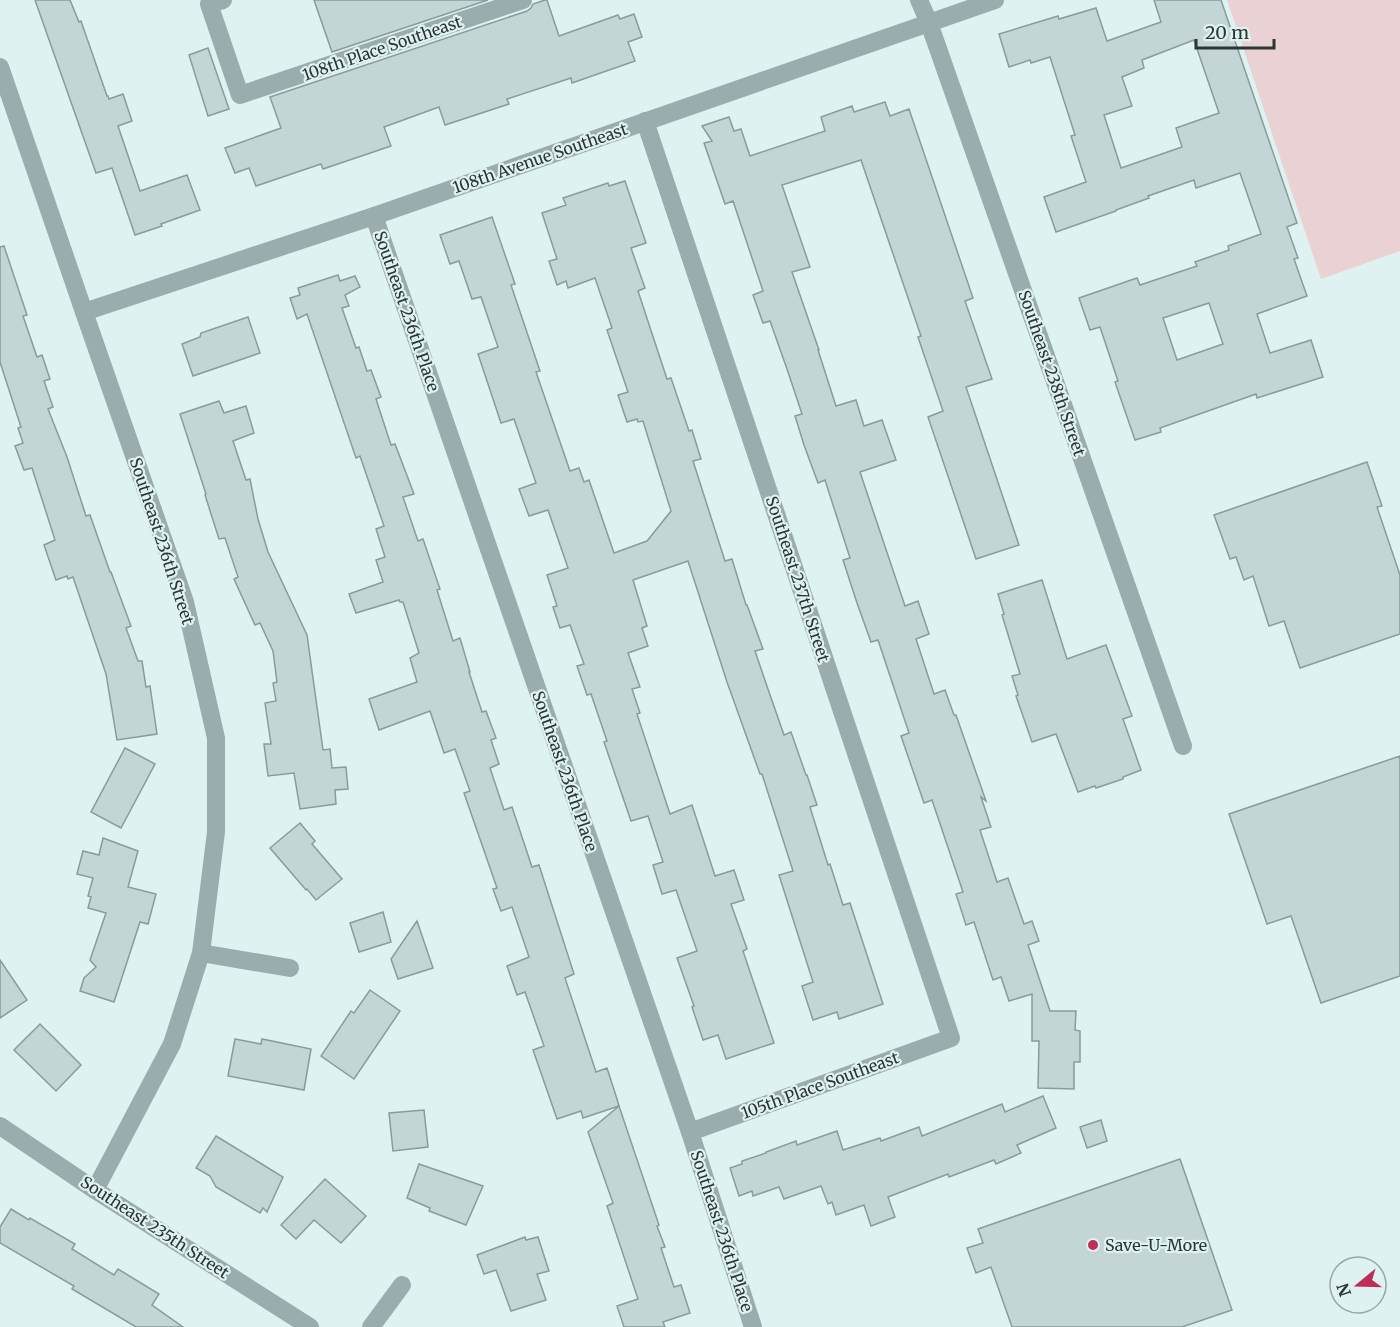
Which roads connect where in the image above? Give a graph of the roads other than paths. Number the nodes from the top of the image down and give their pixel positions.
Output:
1 (222, 0) edge
2 (524, 0) edge
3 (919, 0) edge
4 (995, 0) edge
5 (929, 23) junction
6 (0, 67) edge
7 (645, 121) junction
8 (374, 216) junction
9 (84, 312) junction
10 (1183, 746) dead end
11 (201, 953) junction
12 (290, 968) dead end
13 (951, 1038) joint
14 (0, 1126) edge
15 (690, 1132) junction
16 (95, 1190) junction
17 (402, 1285) dead end
18 (310, 1327) edge
19 (370, 1327) edge
20 (753, 1327) edge

1 - 2 street, 108th Place Southeast
3 - 5 street, Southeast 238th Street
4 - 5 street, 108th Avenue Southeast
5 - 7 street, 108th Avenue Southeast
5 - 10 street, Southeast 238th Street
6 - 9 street, Southeast 236th Street
7 - 8 street, 108th Avenue Southeast
7 - 13 street, Southeast 237th Street
8 - 9 street, 108th Avenue Southeast
8 - 15 street, Southeast 236th Place
9 - 11 street, Southeast 236th Street
11 - 12 street
11 - 16 street, Southeast 236th Street
13 - 15 street, 105th Place Southeast
14 - 16 street, Southeast 235th Street
15 - 20 street, Southeast 236th Place
16 - 18 street, Southeast 235th Street
17 - 19 street

